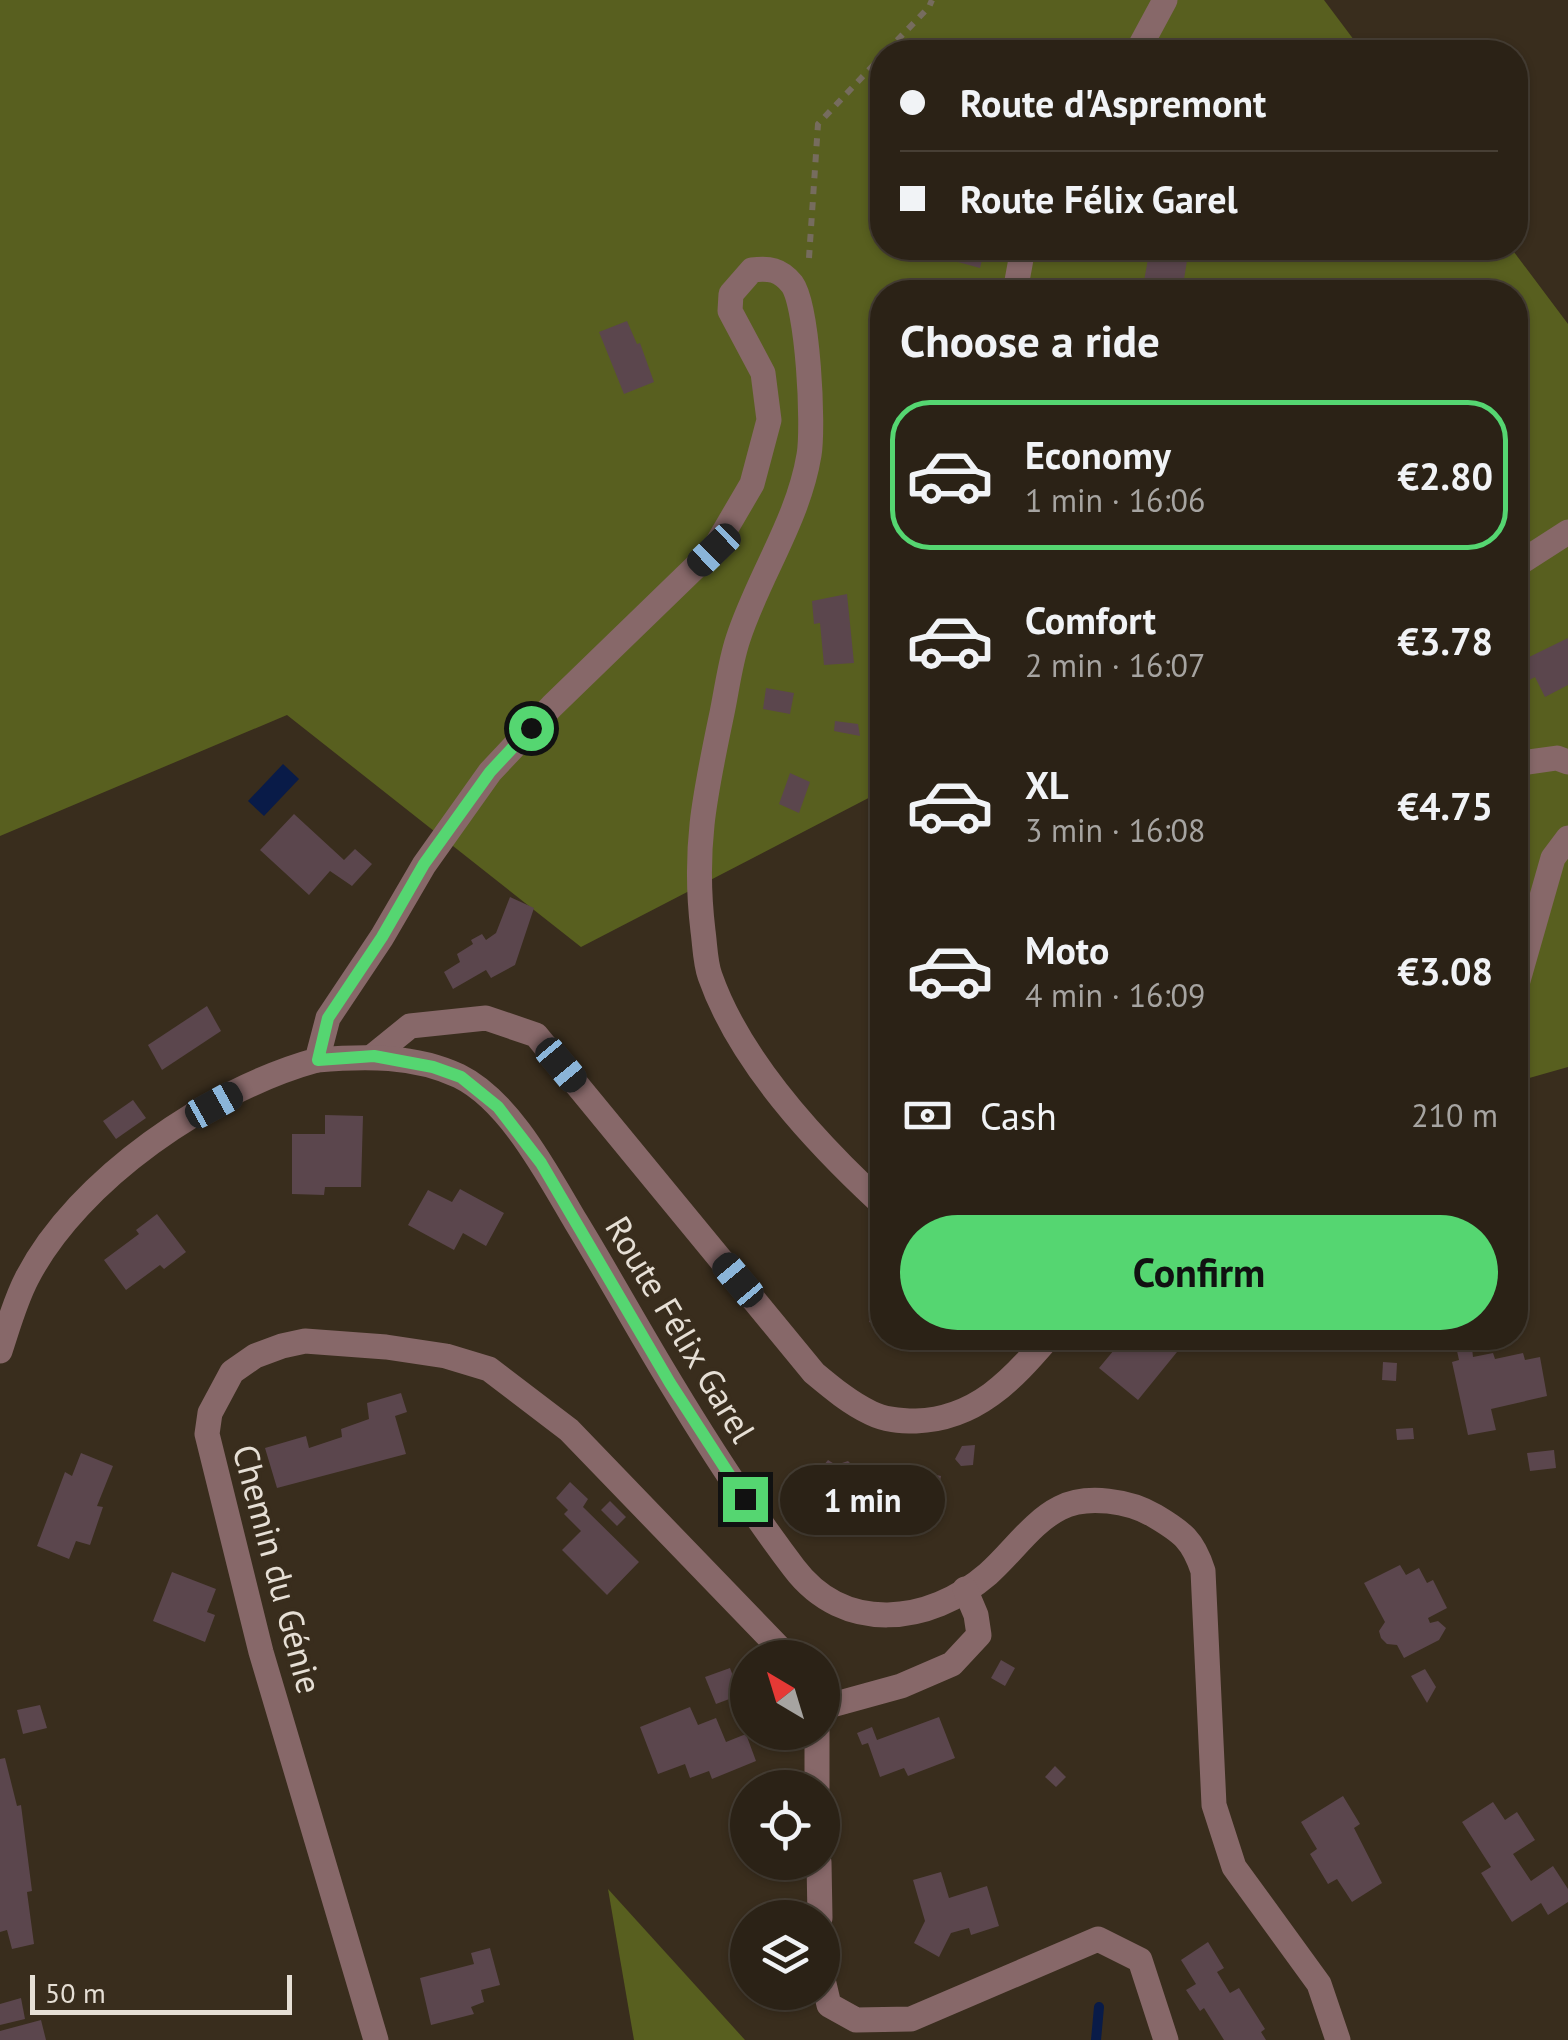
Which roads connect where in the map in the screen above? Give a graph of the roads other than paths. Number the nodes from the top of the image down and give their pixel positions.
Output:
1 (1165, 0) edge
2 (1143, 40) edge
3 (1568, 532) edge
4 (1528, 558) edge
5 (1528, 762) edge
6 (1568, 762) edge
7 (1568, 838) edge
8 (1528, 947) edge
9 (374, 1056) junction
10 (318, 1060) junction
11 (870, 1192) edge
12 (1038, 1350) edge
13 (0, 1351) edge
14 (965, 1589) junction
15 (771, 1640) edge
16 (840, 1702) edge
17 (840, 2010) edge
18 (376, 2040) edge
19 (1166, 2040) edge
20 (1338, 2040) edge

1 - 2 street
3 - 4 street
5 - 6 street
7 - 8 street
9 - 10 street, Route Félix Garel
9 - 12 street
9 - 14 street, Route Félix Garel
10 - 11 street
10 - 13 street, Route Félix Garel
14 - 16 street
14 - 20 street, Route Félix Garel
15 - 18 street, Chemin du Génie
17 - 19 street

